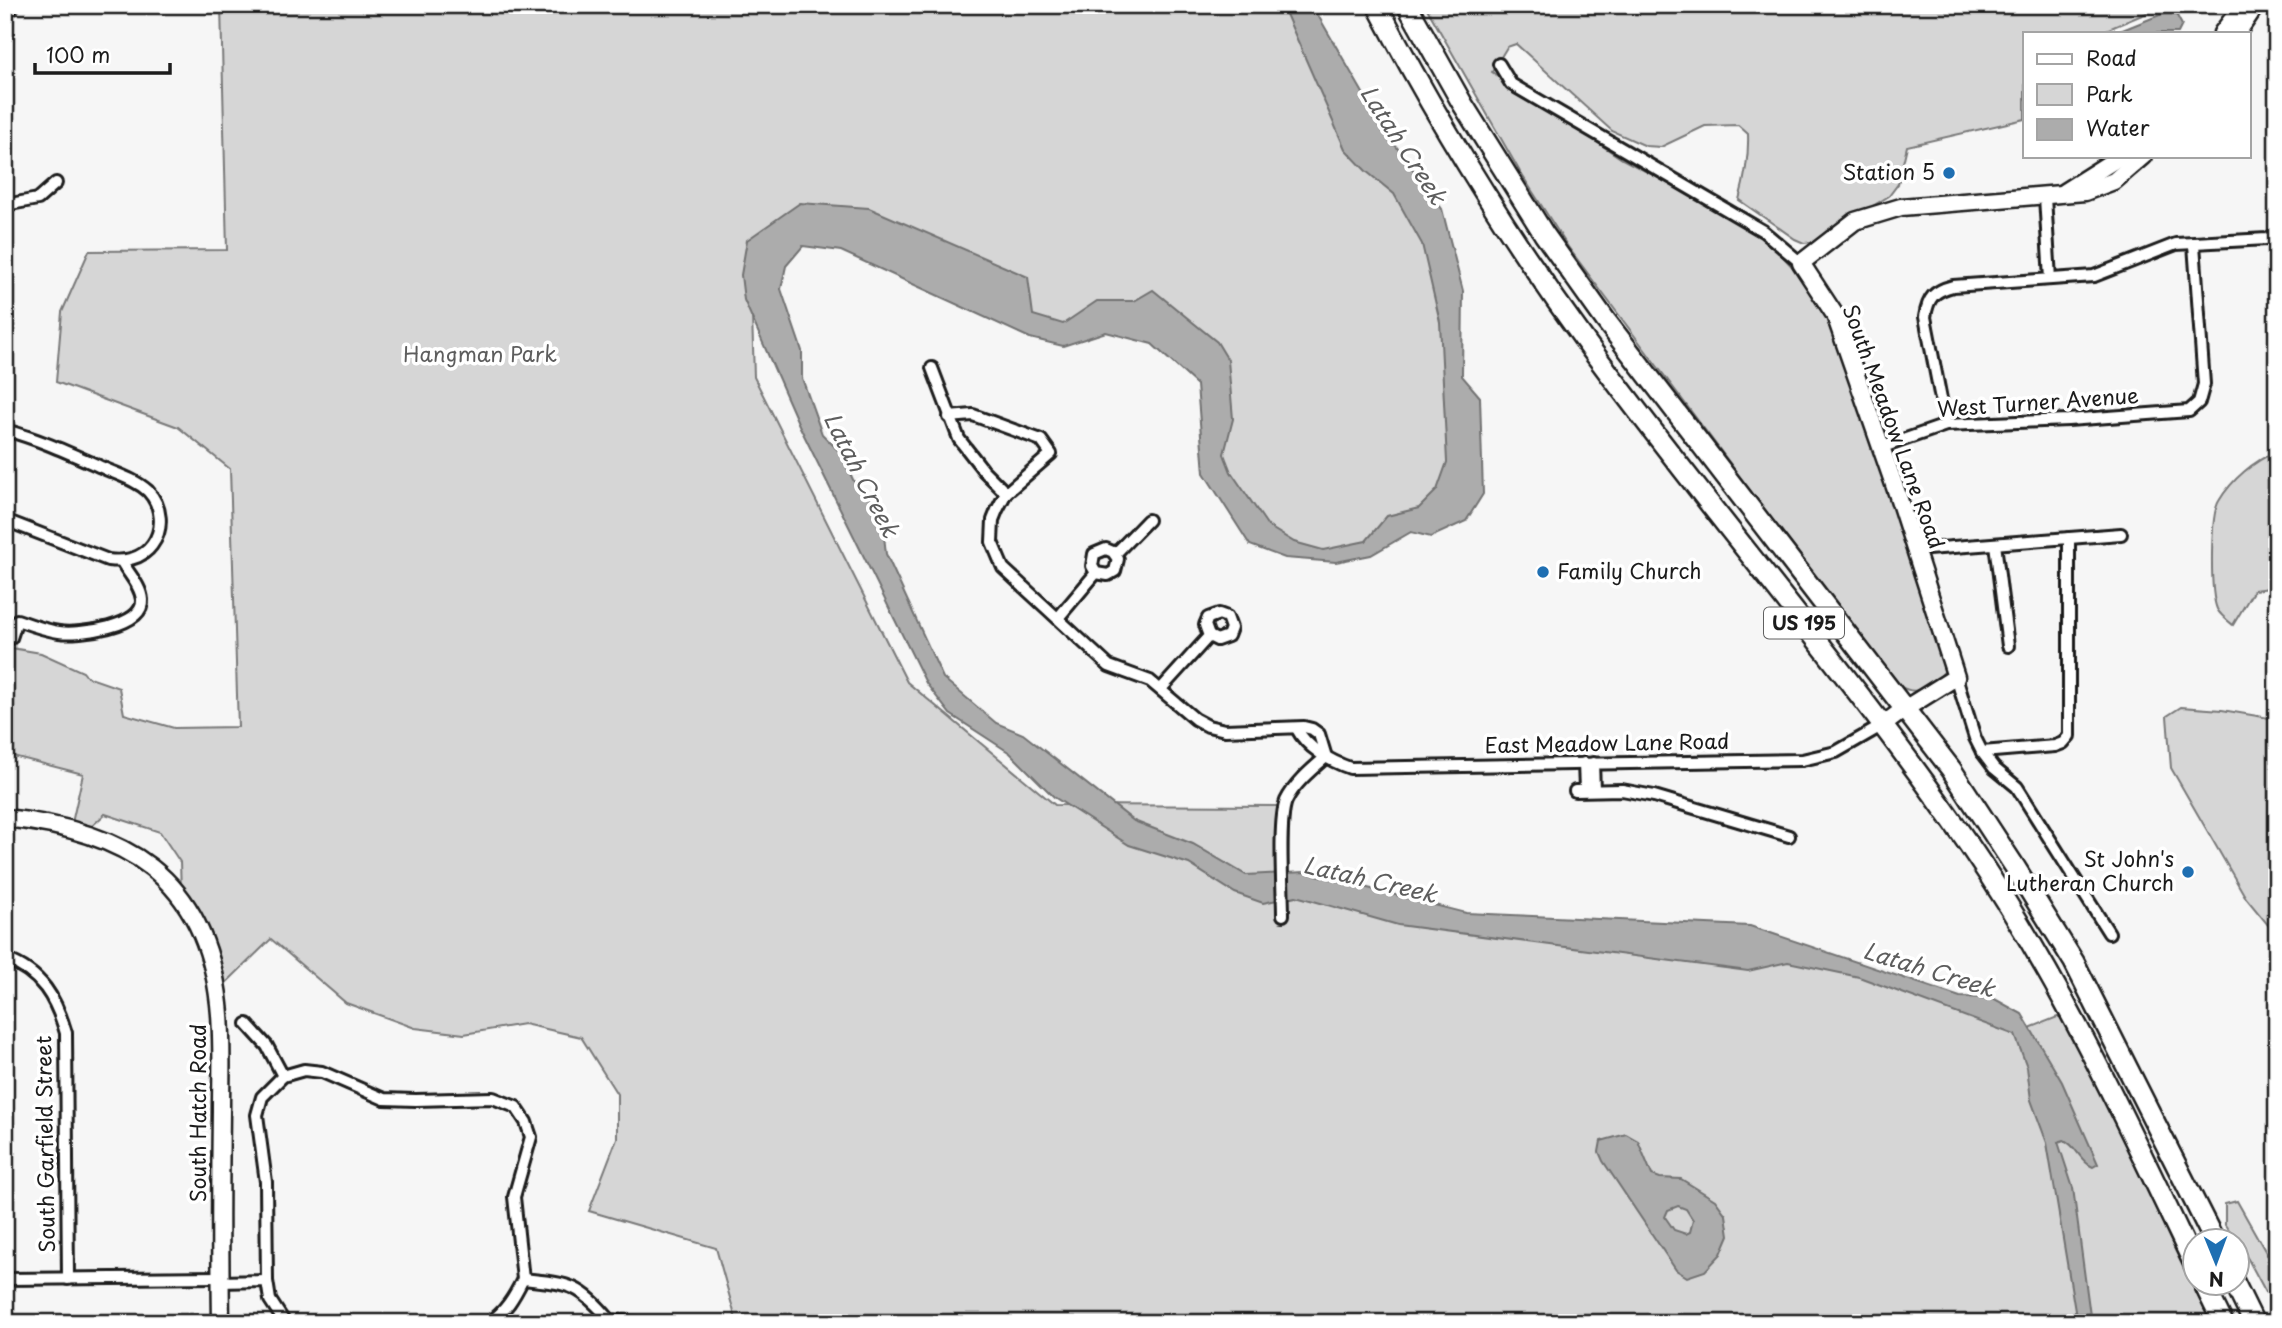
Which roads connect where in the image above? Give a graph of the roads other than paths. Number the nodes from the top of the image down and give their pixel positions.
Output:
1 (14, 5) edge
2 (1377, 5) edge
3 (1407, 5) edge
4 (2243, 5) edge
5 (2256, 5) edge
6 (5, 16) edge
7 (2223, 32) edge
8 (2238, 32) edge
9 (1499, 64) dead end
10 (2118, 158) edge
11 (2141, 158) edge
12 (56, 183) dead end
13 (2053, 195) junction
14 (5, 205) edge
15 (2277, 234) edge
16 (2194, 244) junction
17 (1801, 263) junction
18 (2050, 279) junction
19 (932, 368) dead end
20 (949, 416) junction
21 (1946, 425) junction
22 (5, 430) edge
23 (1880, 448) junction
24 (1006, 493) junction
25 (5, 520) edge
26 (1148, 520) dead end
27 (2121, 534) dead end
28 (2069, 538) junction
29 (1995, 544) junction
30 (1915, 550) junction
31 (1115, 554) junction
32 (122, 562) junction
33 (1096, 573) junction
34 (1058, 618) junction
35 (1209, 636) dead end
36 (11, 638) dead end
37 (2008, 646) dead end
38 (1956, 677) junction
39 (1161, 690) junction
40 (1903, 710) junction
41 (1883, 725) junction
42 (1982, 752) junction
43 (1326, 757) junction
44 (1589, 763) junction
45 (5, 818) edge
46 (1789, 836) dead end
47 (1283, 915) dead end
48 (2109, 933) dead end
49 (5, 959) edge
50 (247, 1024) dead end
51 (283, 1076) junction
52 (2206, 1226) edge
53 (2180, 1235) edge
54 (5, 1279) edge
55 (68, 1279) junction
56 (220, 1279) junction
57 (523, 1279) junction
58 (267, 1281) junction
59 (2210, 1296) edge
60 (2240, 1296) edge
61 (221, 1323) edge
62 (285, 1323) edge
63 (489, 1323) edge
64 (639, 1323) edge
65 (2223, 1323) edge
66 (2253, 1323) edge

1 - 6 street
2 - 41 highway, US 195
3 - 40 highway, US 195
4 - 7 street
5 - 8 street
9 - 17 street, South Meadow Lane Road
10 - 13 street
11 - 13 street
12 - 14 street
13 - 17 street
13 - 18 street
15 - 16 street
16 - 18 street
16 - 21 street, West Turner Avenue
17 - 23 street, South Meadow Lane Road
18 - 21 street
19 - 20 street
20 - 24 street
20 - 24 street
21 - 23 street, West Turner Avenue
22 - 32 street
23 - 30 street, South Meadow Lane Road
24 - 34 street
25 - 32 street
26 - 31 street
27 - 28 street
28 - 29 street
28 - 42 street
29 - 30 street
29 - 37 street
30 - 38 street, South Meadow Lane Road
31 - 33 street
31 - 33 street
32 - 36 street
33 - 34 street
34 - 39 street
35 - 39 street
38 - 40 street
38 - 42 street, South Meadow Lane Road
39 - 43 street
40 - 41 street
40 - 52 highway, US 195
41 - 44 street, East Meadow Lane Road
41 - 53 highway, US 195
42 - 48 street, South Meadow Lane Road
43 - 44 street, East Meadow Lane Road
43 - 47 street
44 - 46 street
45 - 56 street, South Hatch Road
49 - 55 street, South Garfield Street
50 - 51 street
51 - 57 street
51 - 58 street
54 - 55 street
55 - 56 street
56 - 58 street
56 - 61 street, South Hatch Road
57 - 63 street
57 - 64 street
58 - 62 street
59 - 65 highway
60 - 66 highway

